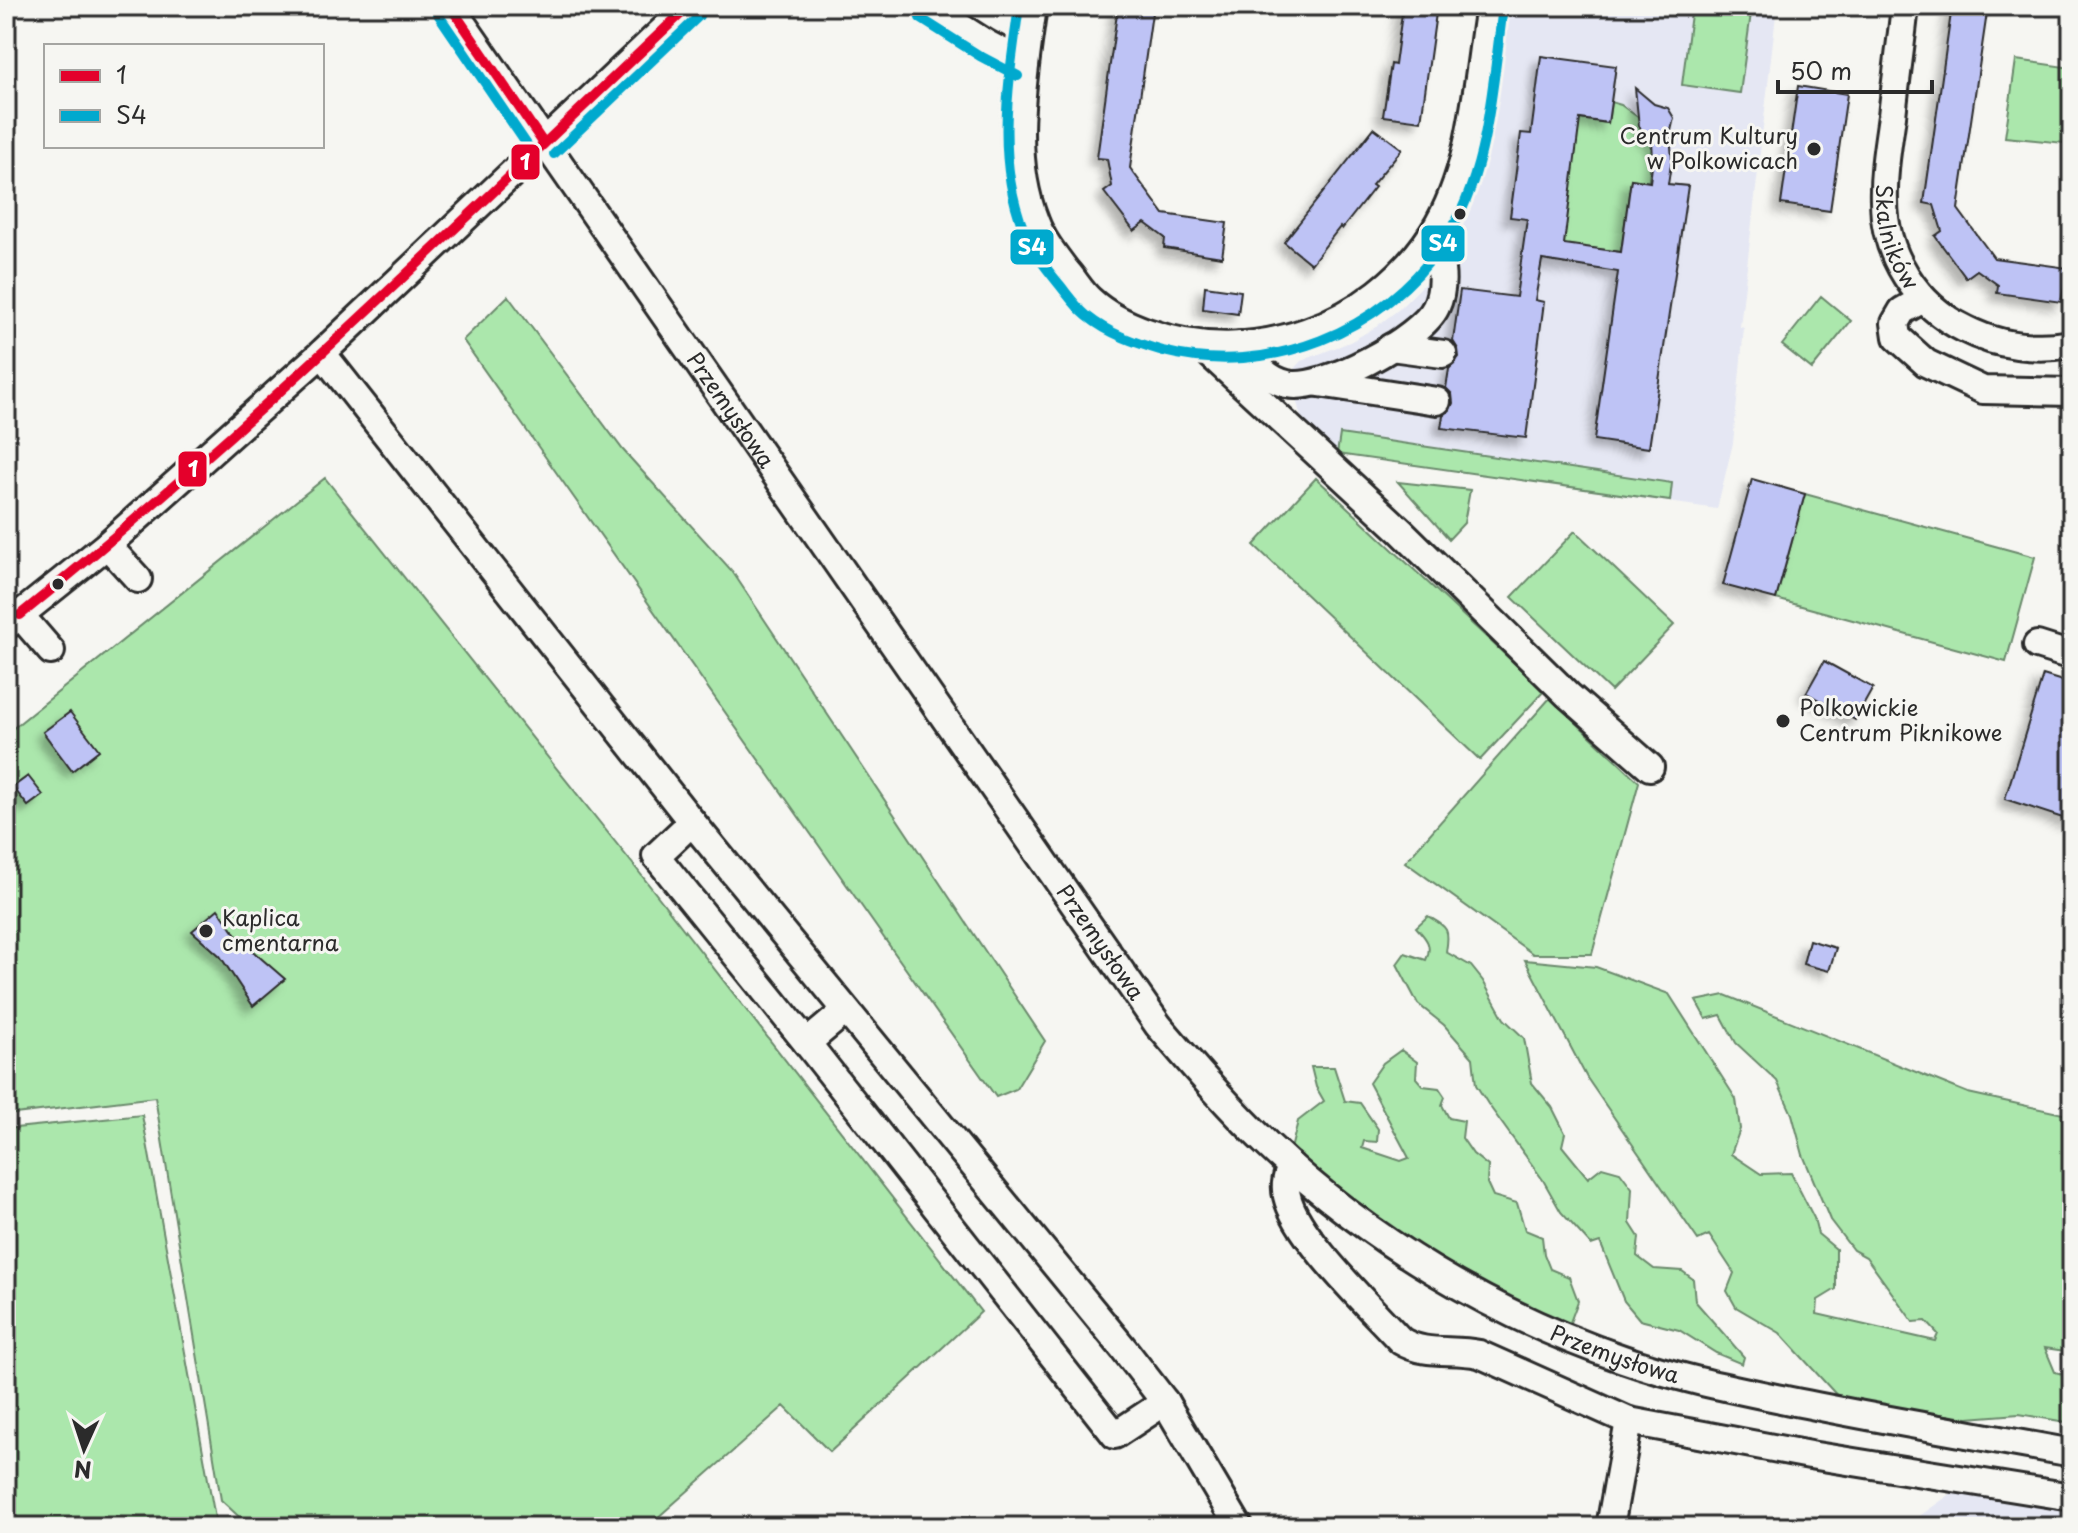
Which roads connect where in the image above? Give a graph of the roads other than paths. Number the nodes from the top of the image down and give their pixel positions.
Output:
1 (450, 6) edge
2 (689, 6) edge
3 (927, 6) edge
4 (1033, 6) edge
5 (1489, 6) edge
6 (1905, 6) edge
7 (1025, 64) junction
8 (544, 144) junction
9 (1432, 235) junction
10 (1923, 299) junction
11 (1241, 345) junction
12 (1210, 346) junction
13 (1391, 347) junction
14 (2071, 349) edge
15 (322, 353) junction
16 (1443, 354) dead end
17 (1319, 383) junction
18 (2072, 392) edge
19 (1437, 401) dead end
20 (107, 545) junction
21 (138, 579) dead end
22 (13, 620) edge
23 (2037, 645) dead end
24 (51, 651) dead end
25 (2072, 656) edge
26 (1650, 767) dead end
27 (692, 822) junction
28 (845, 1011) junction
29 (807, 1043) junction
30 (1291, 1166) junction
31 (1165, 1402) junction
32 (1629, 1421) junction
33 (2072, 1453) edge
34 (2072, 1497) edge
35 (1239, 1527) edge
36 (1610, 1527) edge

1 - 8 street, Przemysłowa
2 - 8 street
3 - 7 street
4 - 7 street
5 - 9 street
6 - 10 street, Skalników
7 - 12 street
8 - 15 street
8 - 30 street, Przemysłowa
9 - 11 street
9 - 13 street
10 - 14 street, Skalników
10 - 18 street
11 - 12 street
11 - 17 street
12 - 26 street
13 - 16 street
13 - 17 street
15 - 20 street
15 - 27 street
17 - 19 street
20 - 21 street
20 - 22 street
22 - 24 street
23 - 25 street
27 - 28 street
27 - 29 street
28 - 29 street
28 - 31 street
29 - 31 street
30 - 32 street
30 - 33 street, Przemysłowa
31 - 35 street
32 - 34 street
32 - 36 street

